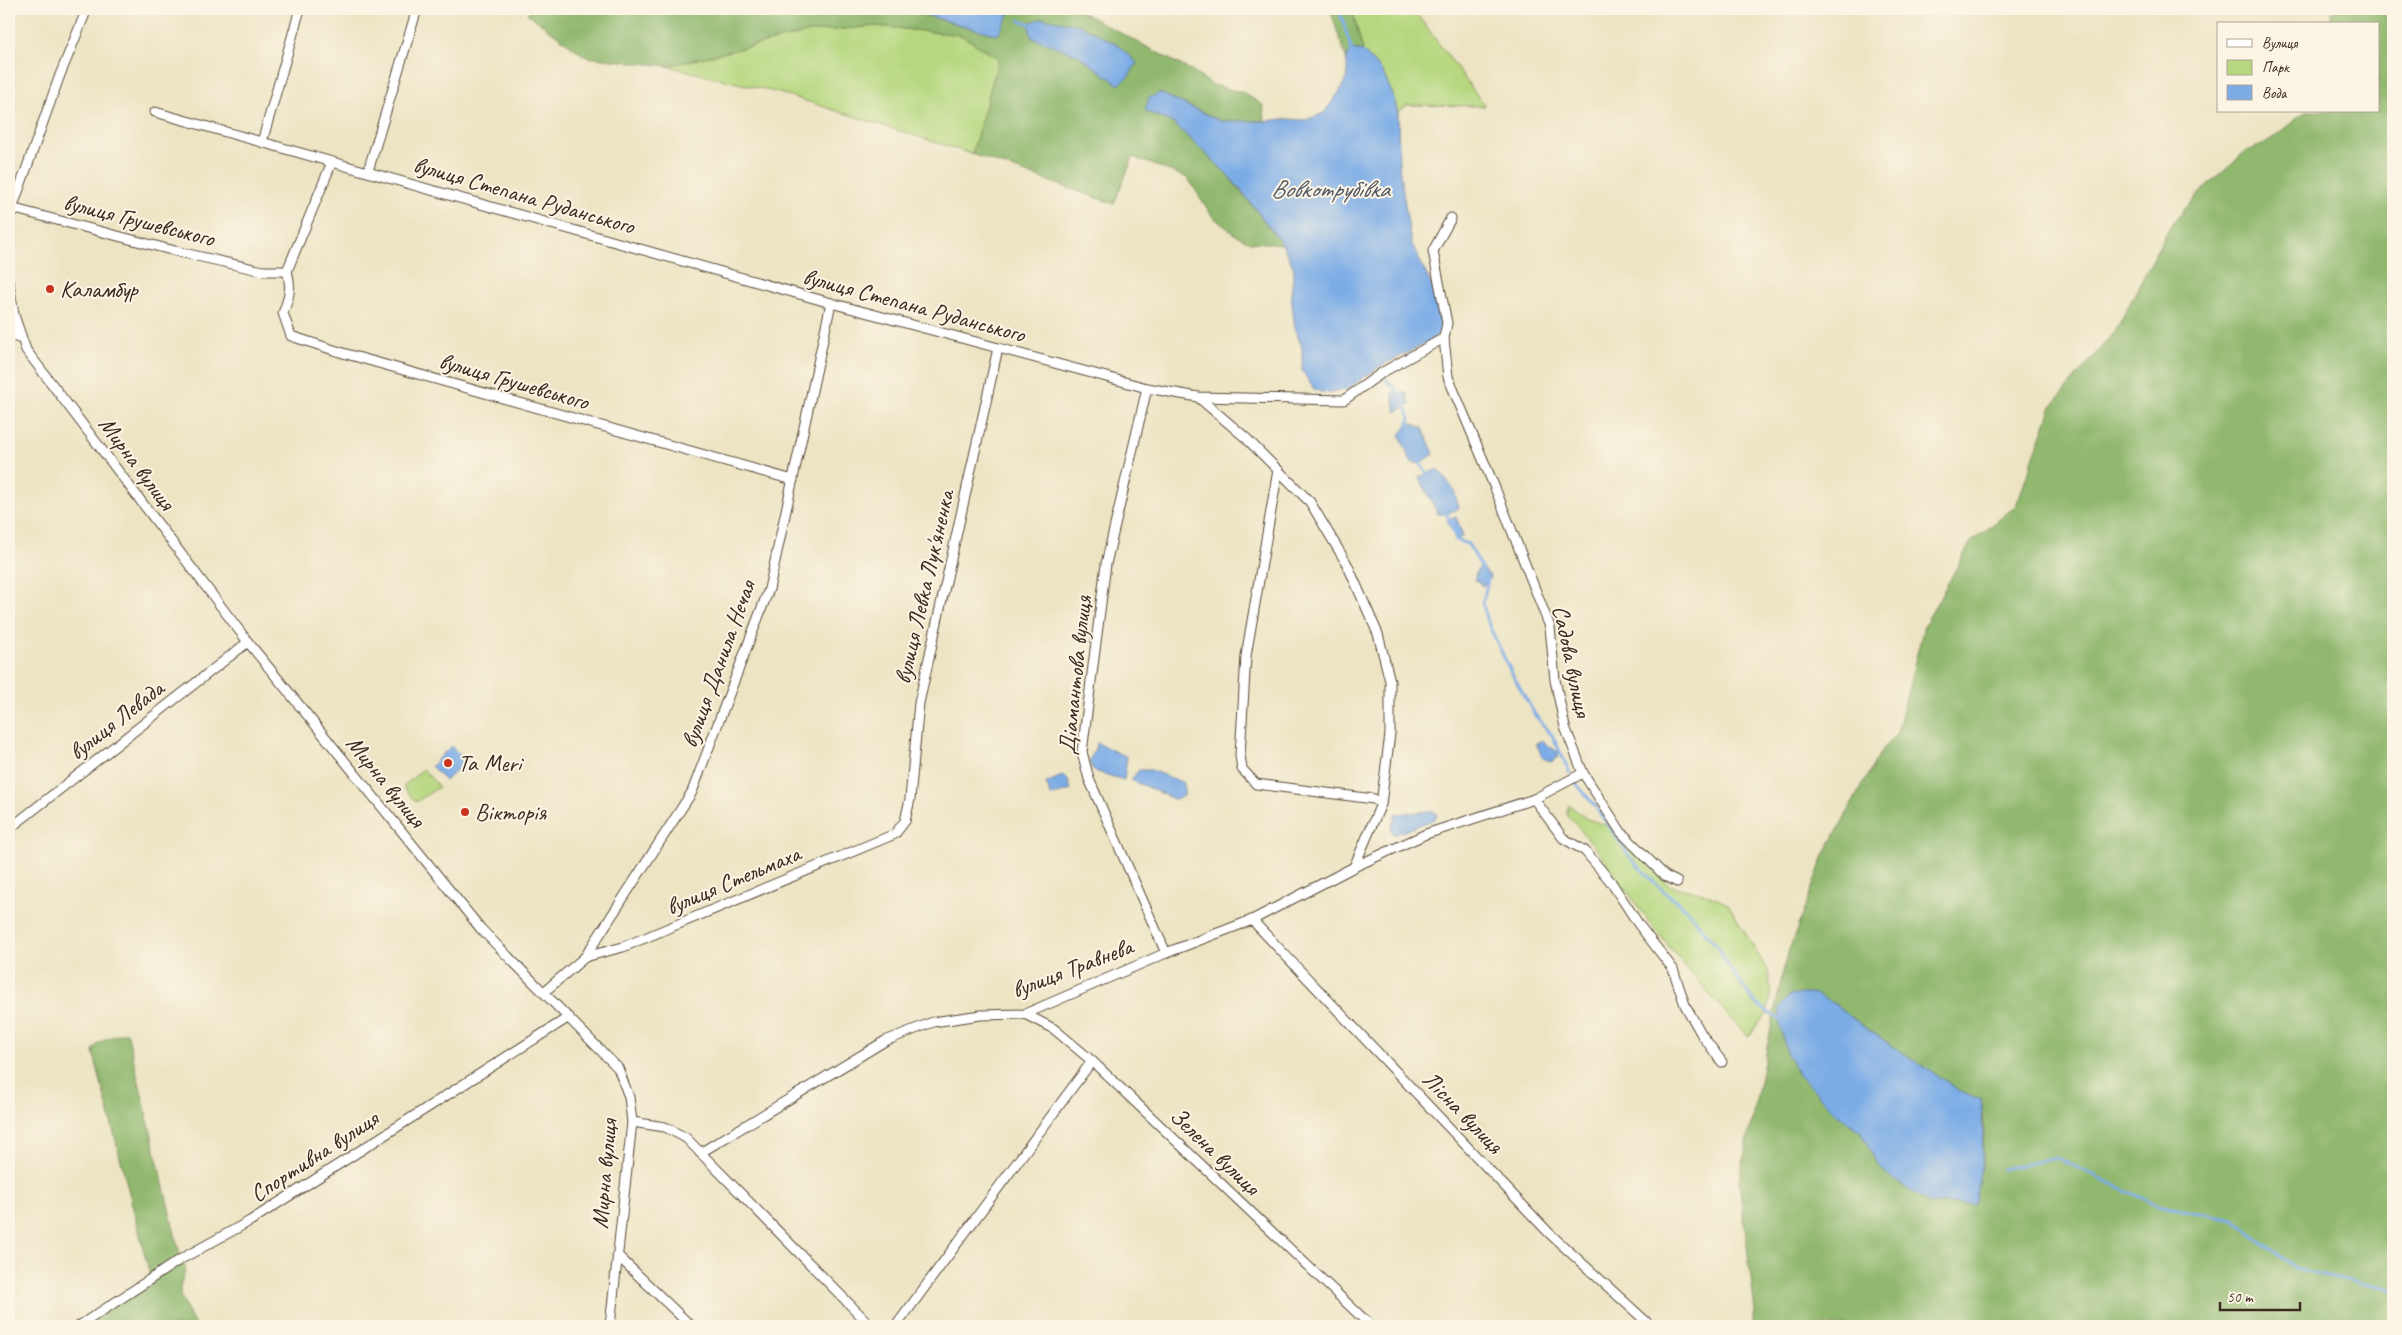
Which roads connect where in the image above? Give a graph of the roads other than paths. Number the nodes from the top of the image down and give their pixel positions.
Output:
1 (87, 9) edge
2 (300, 9) edge
3 (417, 9) edge
4 (155, 112) dead end
5 (262, 142) junction
6 (332, 162) junction
7 (368, 172) junction
8 (9, 212) edge
9 (1451, 218) dead end
10 (288, 271) junction
11 (9, 283) edge
12 (830, 303) junction
13 (9, 324) edge
14 (1444, 338) junction
15 (998, 348) junction
16 (26, 350) junction
17 (1148, 388) junction
18 (1198, 397) junction
19 (1278, 470) junction
20 (793, 480) junction
21 (248, 642) junction
22 (1583, 773) junction
23 (1534, 799) junction
24 (1381, 804) junction
25 (9, 829) edge
26 (895, 834) joint
27 (1354, 867) junction
28 (1676, 882) dead end
29 (1252, 920) junction
30 (1166, 953) junction
31 (585, 957) junction
32 (544, 992) junction
33 (1025, 1014) junction
34 (569, 1017) junction
35 (1092, 1061) junction
36 (1722, 1062) dead end
37 (632, 1122) junction
38 (700, 1153) junction
39 (617, 1255) junction
40 (79, 1326) edge
41 (610, 1326) edge
42 (691, 1326) edge
43 (871, 1326) edge
44 (896, 1326) edge
45 (1371, 1326) edge
46 (1651, 1326) edge

1 - 8 street
2 - 5 street
3 - 7 street
4 - 5 street, вулиця Степана Руданського
5 - 6 street, вулиця Степана Руданського
6 - 7 street, вулиця Степана Руданського
6 - 10 street, вулиця Грушевського
7 - 12 street, вулиця Степана Руданського
8 - 10 street, вулиця Грушевського
9 - 14 street, Садова вулиця
10 - 20 street, вулиця Грушевського
11 - 16 street, Мирна вулиця
12 - 15 street, вулиця Степана Руданського
12 - 20 street, вулиця Данила Нечая
13 - 16 street
14 - 18 street, вулиця Степана Руданського
14 - 22 street, Садова вулиця
15 - 17 street, вулиця Степана Руданського
15 - 26 street, вулиця Левка Лук'яненка
16 - 21 street, Мирна вулиця
17 - 18 street, вулиця Степана Руданського
17 - 30 street, Діамантова вулиця
18 - 19 street
19 - 24 street
19 - 24 street
20 - 31 street, вулиця Данила Нечая
21 - 25 street, вулиця Левада
21 - 32 street, Мирна вулиця
22 - 23 street, вулиця Травнева
22 - 28 street, Садова вулиця
23 - 27 street, вулиця Травнева
23 - 36 street
24 - 27 street
26 - 31 street, вулиця Стельмаха
27 - 29 street, вулиця Травнева
29 - 30 street, вулиця Травнева
29 - 46 street, Лісна вулиця
30 - 33 street, вулиця Травнева
31 - 32 street, вулиця Данила Нечая
32 - 34 street, Мирна вулиця
33 - 35 street, Зелена вулиця
33 - 38 street, вулиця Травнева
34 - 37 street, Мирна вулиця
34 - 40 street, Спортивна вулиця
35 - 44 street
35 - 45 street, Зелена вулиця
37 - 38 street
37 - 39 street, Мирна вулиця
38 - 43 street
39 - 41 street, Мирна вулиця
39 - 42 street

